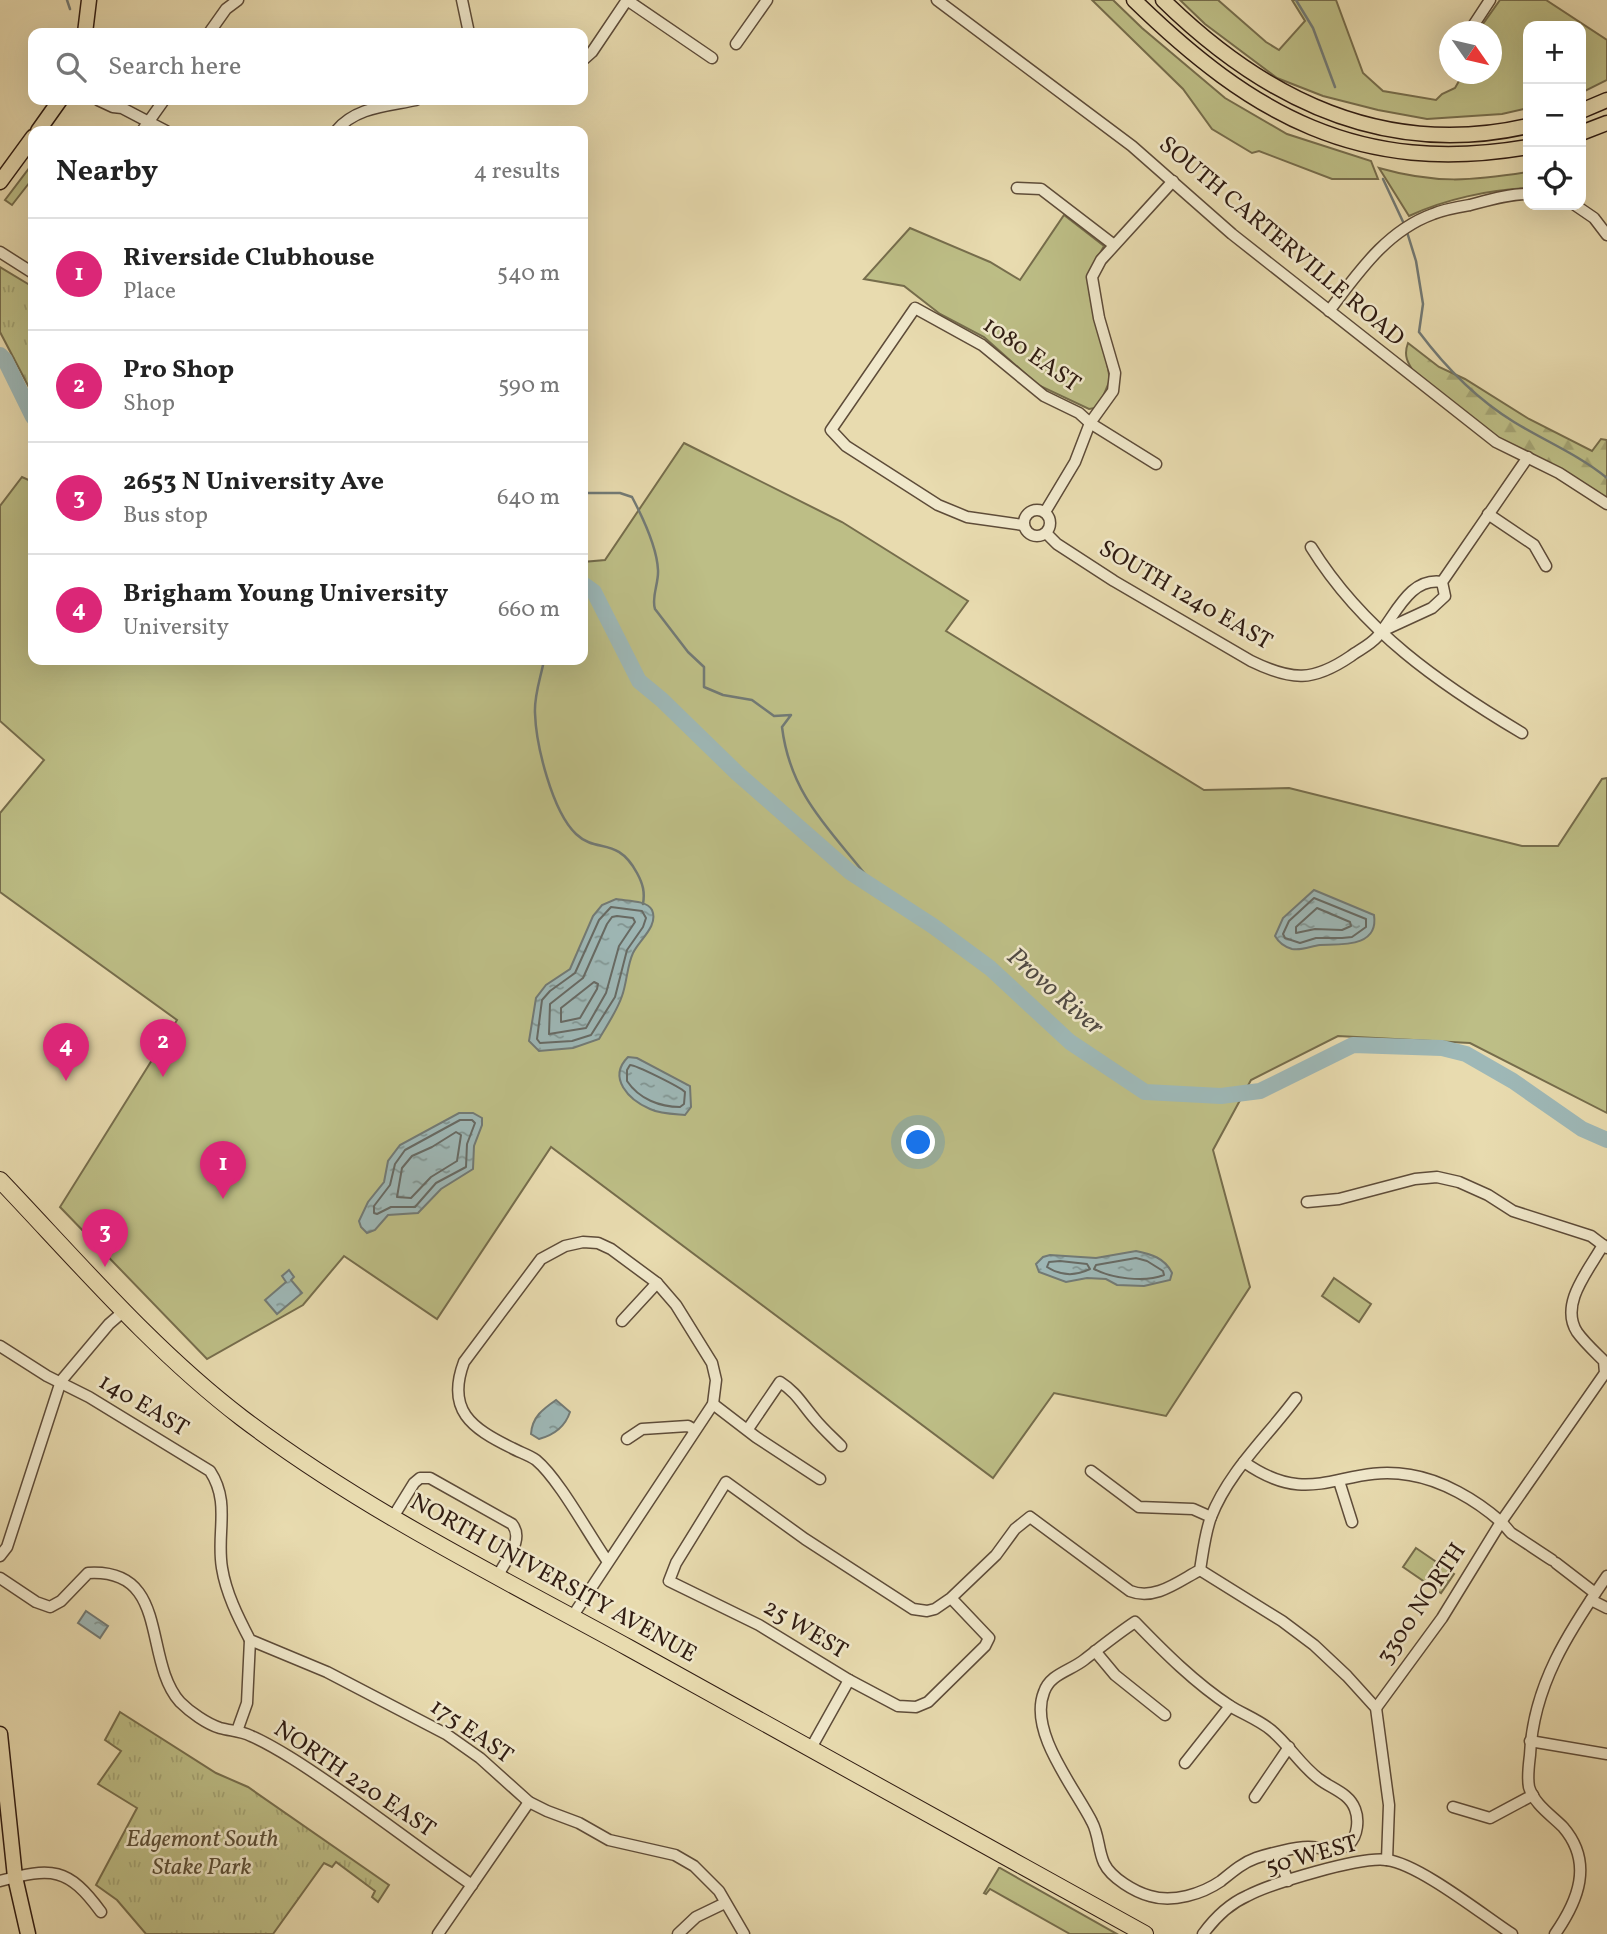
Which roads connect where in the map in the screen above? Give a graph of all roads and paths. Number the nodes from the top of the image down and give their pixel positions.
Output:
1 (89, 0) edge
2 (239, 0) edge
3 (462, 0) edge
4 (627, 0) edge
5 (937, 0) edge
6 (1135, 0) edge
7 (1163, 0) edge
8 (1490, 0) edge
9 (762, 2) edge
10 (1476, 21) edge
11 (86, 28) edge
12 (213, 28) edge
13 (468, 28) edge
14 (736, 44) dead end
15 (588, 56) edge
16 (712, 58) dead end
17 (1607, 100) edge
18 (56, 105) edge
19 (121, 105) edge
20 (160, 105) edge
21 (393, 105) edge
22 (1586, 109) edge
23 (1607, 123) edge
24 (42, 126) edge
25 (144, 126) edge
26 (146, 126) edge
27 (340, 126) edge
28 (1523, 127) edge
29 (1586, 131) edge
30 (28, 144) edge
31 (1523, 148) edge
32 (1173, 181) junction
33 (0, 182) edge
34 (1017, 188) dead end
35 (1523, 195) edge
36 (1582, 210) edge
37 (1607, 235) edge
38 (1114, 245) junction
39 (0, 252) edge
40 (28, 270) edge
41 (1329, 311) junction
42 (1090, 423) junction
43 (1528, 457) junction
44 (1156, 464) dead end
45 (1607, 504) edge
46 (1045, 512) junction
47 (1488, 514) junction
48 (1023, 525) junction
49 (1046, 533) junction
50 (1311, 547) dead end
51 (1546, 566) dead end
52 (1442, 582) junction
53 (1381, 632) junction
54 (1522, 733) dead end
55 (0, 1180) edge
56 (1307, 1202) dead end
57 (1605, 1247) edge
58 (657, 1283) junction
59 (124, 1311) junction
60 (622, 1321) dead end
61 (0, 1346) edge
62 (61, 1381) junction
63 (1296, 1398) dead end
64 (713, 1404) junction
65 (748, 1429) junction
66 (695, 1430) junction
67 (627, 1439) dead end
68 (841, 1447) dead end
69 (1244, 1462) junction
70 (1091, 1471) dead end
71 (820, 1479) dead end
72 (1339, 1481) junction
73 (393, 1517) junction
74 (1211, 1517) junction
75 (1352, 1522) dead end
76 (1502, 1522) junction
77 (0, 1556) edge
78 (608, 1562) junction
79 (1200, 1570) junction
80 (498, 1576) junction
81 (1607, 1576) edge
82 (0, 1578) edge
83 (1593, 1596) junction
84 (951, 1598) junction
85 (1607, 1608) edge
86 (572, 1617) junction
87 (250, 1640) junction
88 (1095, 1651) junction
89 (849, 1680) junction
90 (1230, 1706) junction
91 (1376, 1708) junction
92 (1165, 1715) dead end
93 (237, 1731) junction
94 (0, 1734) edge
95 (1531, 1741) junction
96 (1289, 1747) junction
97 (811, 1748) junction
98 (1607, 1754) edge
99 (1185, 1763) dead end
100 (2, 1766) edge
101 (1533, 1794) junction
102 (1255, 1797) dead end
103 (530, 1802) junction
104 (1453, 1807) dead end
105 (1277, 1853) junction
106 (1387, 1860) junction
107 (15, 1877) junction
108 (0, 1881) edge
109 (1288, 1881) junction
110 (472, 1885) junction
111 (725, 1903) junction
112 (101, 1912) dead end
113 (442, 1932) edge
114 (28, 1934) edge
115 (678, 1934) edge
116 (744, 1934) edge
117 (1145, 1934) edge
118 (1203, 1934) edge
119 (1511, 1934) edge
120 (1555, 1934) edge

1 - 11 main road
2 - 12 street
3 - 13 street
4 - 15 street
4 - 16 street
5 - 32 street, SOUTH CARTERVILLE ROAD
6 - 31 main road
7 - 28 main road
8 - 10 street
9 - 14 street
17 - 22 main road
18 - 24 main road
19 - 25 street
20 - 26 street
21 - 27 street
23 - 29 main road
30 - 33 main road
32 - 38 street
32 - 41 street, SOUTH CARTERVILLE ROAD
34 - 38 street
35 - 41 street
36 - 37 street
38 - 42 street
39 - 40 street
41 - 43 street, SOUTH CARTERVILLE ROAD
42 - 44 street, 1080 EAST
42 - 46 street
42 - 48 street, 1080 EAST
43 - 45 street, SOUTH CARTERVILLE ROAD
43 - 47 street
46 - 48 street
46 - 49 street
47 - 51 street
47 - 52 street
48 - 49 street
49 - 53 street, SOUTH 1240 EAST
50 - 53 street
52 - 53 street
52 - 53 street
53 - 54 street
55 - 59 highway, NORTH UNIVERSITY AVENUE
56 - 57 street
57 - 76 street, 3300 NORTH
58 - 60 street
58 - 64 street
58 - 78 street
59 - 62 street
59 - 73 highway, NORTH UNIVERSITY AVENUE
61 - 62 street, 140 EAST
62 - 77 street
62 - 87 street, 140 EAST
63 - 69 street
64 - 65 street
64 - 66 street
65 - 68 street
65 - 71 street
66 - 67 street
66 - 78 street
69 - 72 street
69 - 74 street
70 - 74 street
72 - 75 street
72 - 76 street
73 - 80 highway, NORTH UNIVERSITY AVENUE
73 - 80 street
74 - 79 street
76 - 83 street
76 - 91 street, 3300 NORTH
78 - 86 street
79 - 84 street
79 - 91 street
80 - 86 highway, NORTH UNIVERSITY AVENUE
81 - 83 street
82 - 93 street, NORTH 220 EAST
83 - 85 street
83 - 95 street
84 - 89 street, 25 WEST
84 - 89 street, 25 WEST
86 - 97 highway, NORTH UNIVERSITY AVENUE
87 - 93 street
87 - 103 street, 175 EAST
88 - 90 street
88 - 92 street
88 - 105 street
89 - 97 street
90 - 96 street
90 - 99 street
91 - 106 street
93 - 110 street, NORTH 220 EAST
94 - 100 main road
95 - 98 street
95 - 101 street
96 - 102 street
96 - 105 street
97 - 117 highway, NORTH UNIVERSITY AVENUE
100 - 107 main road
101 - 104 street
101 - 120 street
103 - 110 street
103 - 111 street, 175 EAST
105 - 109 street
106 - 109 street, 50 WEST
106 - 119 street, 50 WEST
107 - 108 street
107 - 112 street
107 - 114 main road
109 - 118 street, 50 WEST
110 - 113 street
111 - 115 street
111 - 116 street, 175 EAST

